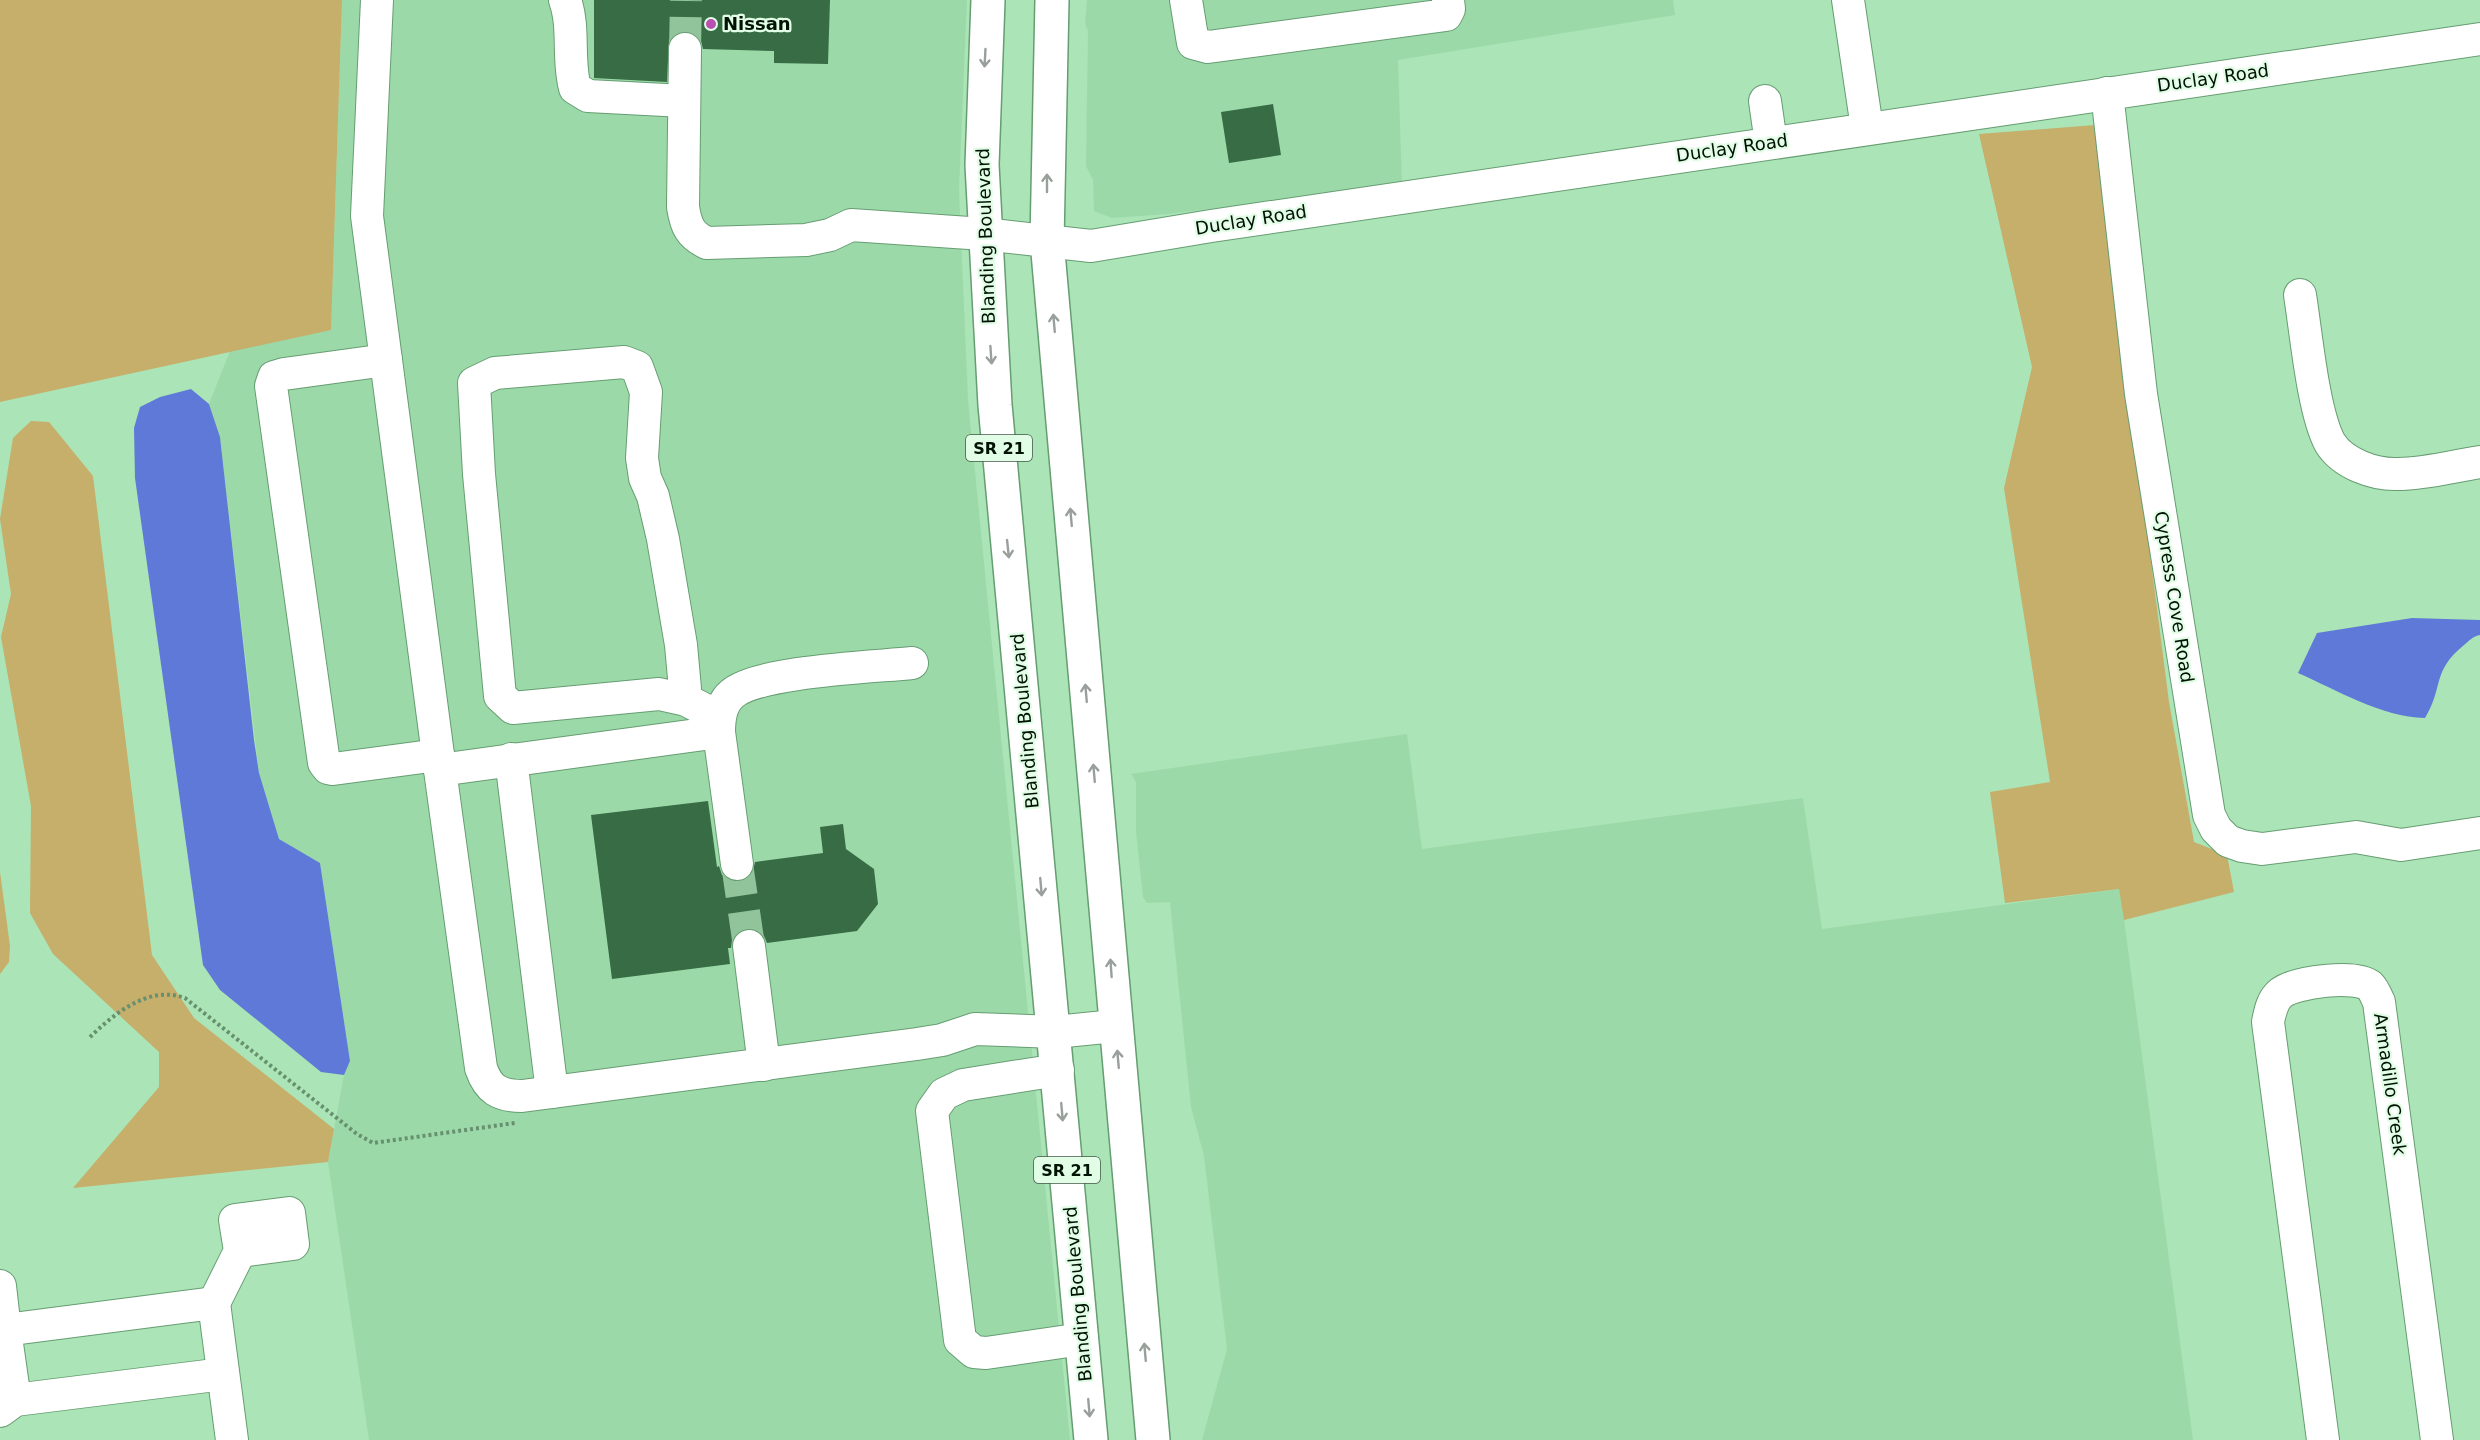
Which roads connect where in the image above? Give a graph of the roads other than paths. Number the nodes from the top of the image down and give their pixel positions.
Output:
1 (377, 0) edge
2 (564, 0) edge
3 (988, 0) edge
4 (1052, 0) edge
5 (1186, 0) edge
6 (1448, 0) edge
7 (1848, 0) edge
8 (2480, 39) edge
9 (685, 49) tunnel mouth
10 (2107, 93) junction
11 (684, 101) junction
12 (1765, 101) dead end
13 (1867, 128) junction
14 (1771, 143) junction
15 (984, 234) junction
16 (1047, 241) junction
17 (2300, 295) dead end
18 (386, 360) junction
19 (2480, 462) edge
20 (912, 663) dead end
21 (686, 700) junction
22 (719, 724) junction
23 (511, 759) junction
24 (439, 762) junction
25 (2480, 832) edge
26 (737, 864) tunnel mouth
27 (748, 946) tunnel mouth
28 (1115, 1026) junction
29 (1054, 1032) junction
30 (764, 1065) junction
31 (1058, 1070) junction
32 (552, 1092) junction
33 (240, 1251) dead end
34 (0, 1286) edge
35 (214, 1303) junction
36 (5, 1329) junction
37 (1082, 1339) junction
38 (223, 1374) junction
39 (7, 1406) edge
40 (232, 1440) edge
41 (1091, 1440) edge
42 (1153, 1440) edge
43 (2323, 1440) edge
44 (2437, 1440) edge

1 - 18 street
2 - 11 street
3 -> 15 main road, Blanding Boulevard / SR 21
16 -> 4 main road
5 - 6 street
7 - 13 street
8 - 10 street, Duclay Road
9 - 11 street, Duclay Road
10 - 13 street, Duclay Road
10 - 25 street, Cypress Cove Road
11 - 15 street, Duclay Road
12 - 14 street
13 - 14 street, Duclay Road
14 - 16 street, Duclay Road
15 - 16 street, Duclay Road
15 -> 29 main road, Blanding Boulevard / SR 21
28 -> 16 main road
17 - 19 street
18 - 24 street
18 - 24 street
20 - 22 street
21 - 21 street
21 - 22 street
22 - 23 street
22 - 26 street
23 - 24 street
23 - 32 street
24 - 32 street
27 - 30 street
28 - 29 street
42 -> 28 main road
29 - 30 street
29 - 31 main road, Blanding Boulevard / SR 21
30 - 32 street
31 -> 37 main road, Blanding Boulevard / SR 21
31 - 37 street
33 - 35 street
34 - 36 street
35 - 36 street
35 - 38 street
36 - 39 street
37 -> 41 main road, Blanding Boulevard / SR 21
38 - 39 street
38 - 40 street
43 - 44 street, Armadillo Creek

